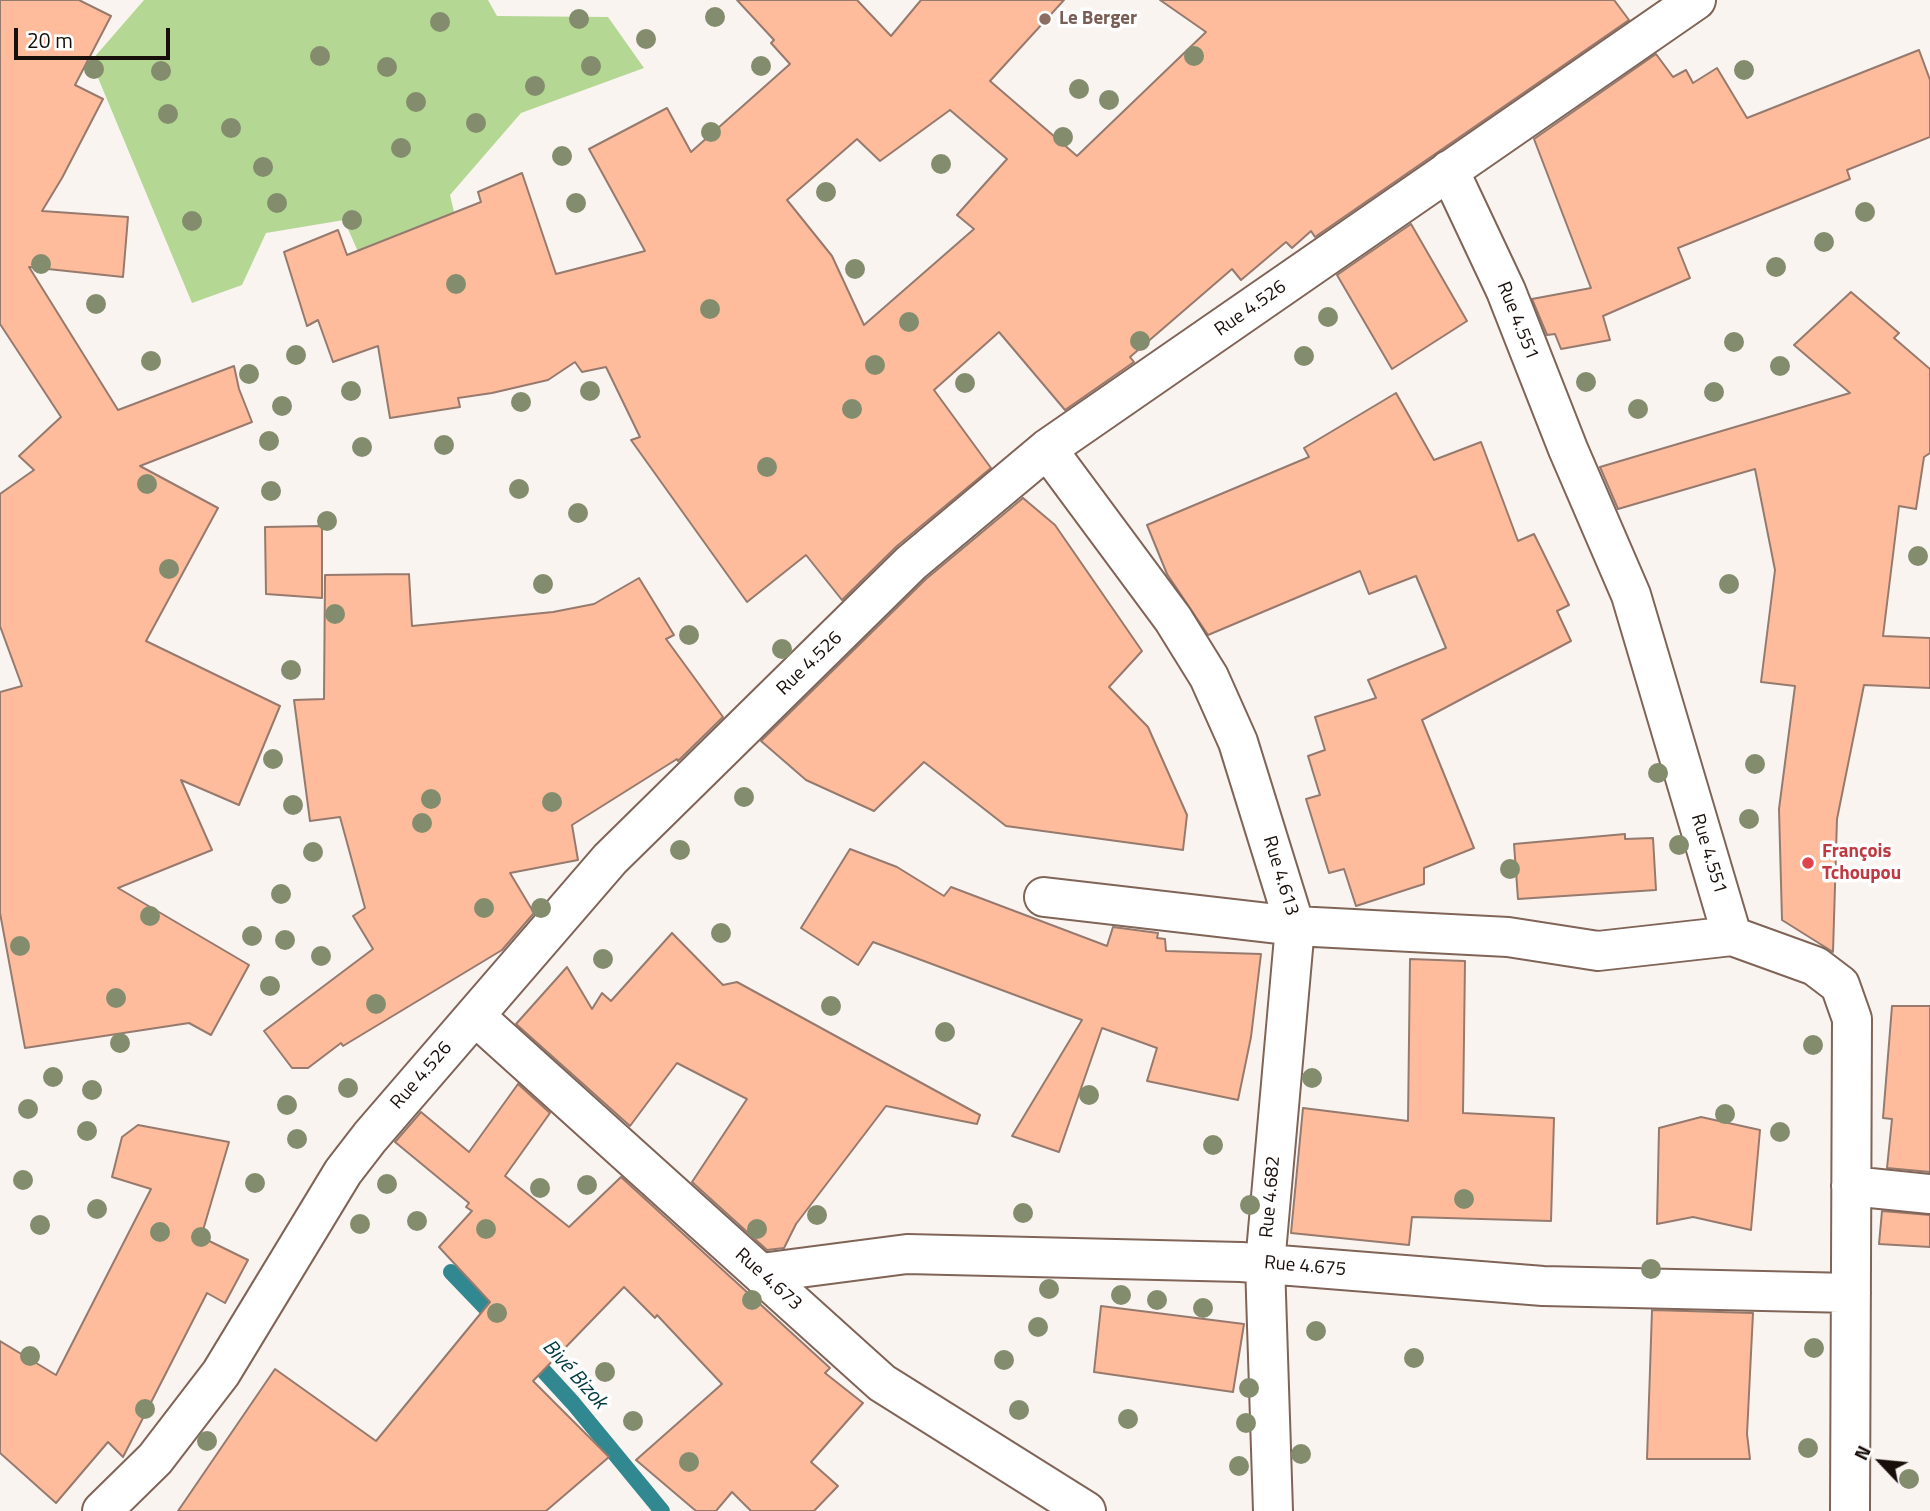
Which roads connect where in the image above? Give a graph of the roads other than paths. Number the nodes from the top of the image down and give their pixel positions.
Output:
1 (1696, 0) edge
2 (1449, 170) junction
3 (1047, 449) junction
4 (1044, 897) dead end
5 (1295, 926) junction
6 (1732, 936) junction
7 (475, 1016) junction
8 (1851, 1186) junction
9 (1930, 1194) edge
10 (1265, 1264) junction
11 (761, 1273) junction
12 (1851, 1293) junction
13 (102, 1511) edge
14 (1086, 1511) edge
15 (1272, 1511) edge
16 (1850, 1511) edge

1 - 2 street, Rue 4.526
2 - 3 street, Rue 4.526
2 - 6 street, Rue 4.551
3 - 5 street, Rue 4.613
3 - 7 street, Rue 4.526
4 - 5 street
5 - 6 street, Rue 4.613
5 - 10 street, Rue 4.682
6 - 8 street
7 - 11 street, Rue 4.673
7 - 13 street, Rue 4.526
8 - 9 street
8 - 12 street
10 - 11 street, Rue 4.675
10 - 12 street, Rue 4.675
10 - 15 street, Rue 4.682
11 - 14 street, Rue 4.673
12 - 16 street

